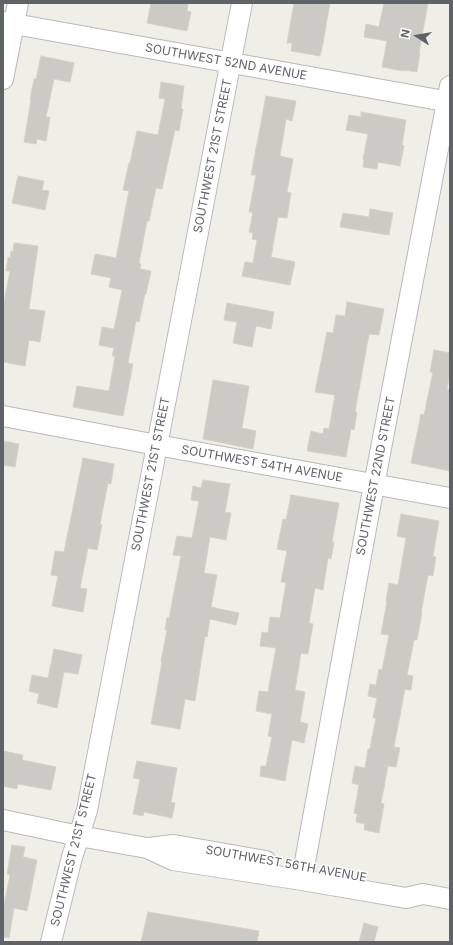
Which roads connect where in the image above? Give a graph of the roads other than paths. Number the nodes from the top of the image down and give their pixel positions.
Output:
1 (18, 3) edge
2 (242, 3) edge
3 (8, 23) edge
4 (231, 63) junction
5 (3, 79) edge
6 (449, 97) edge
7 (3, 416) edge
8 (157, 445) junction
9 (374, 485) junction
10 (450, 498) edge
11 (3, 820) edge
12 (79, 836) junction
13 (147, 848) junction
14 (304, 867) junction
15 (423, 894) junction
16 (450, 899) edge
17 (51, 942) edge

1 - 3 street
2 - 4 street, SOUTHWEST 21ST STREET
3 - 4 street, SOUTHWEST 52ND AVENUE
3 - 5 street
4 - 6 street, SOUTHWEST 52ND AVENUE
4 - 8 street, SOUTHWEST 21ST STREET
6 - 9 street, SOUTHWEST 22ND STREET
7 - 8 street, SOUTHWEST 54TH AVENUE
8 - 9 street, SOUTHWEST 54TH AVENUE
8 - 12 street, SOUTHWEST 21ST STREET
9 - 10 street, SOUTHWEST 54TH AVENUE
9 - 14 street, SOUTHWEST 22ND STREET
11 - 12 street, SOUTHWEST 56TH AVENUE
12 - 13 street, SOUTHWEST 56TH AVENUE
12 - 17 street, SOUTHWEST 21ST STREET
13 - 14 street, SOUTHWEST 56TH AVENUE
13 - 15 street, SOUTHWEST 56TH AVENUE
14 - 15 street, SOUTHWEST 56TH AVENUE
15 - 16 street, SOUTHWEST 56TH AVENUE

